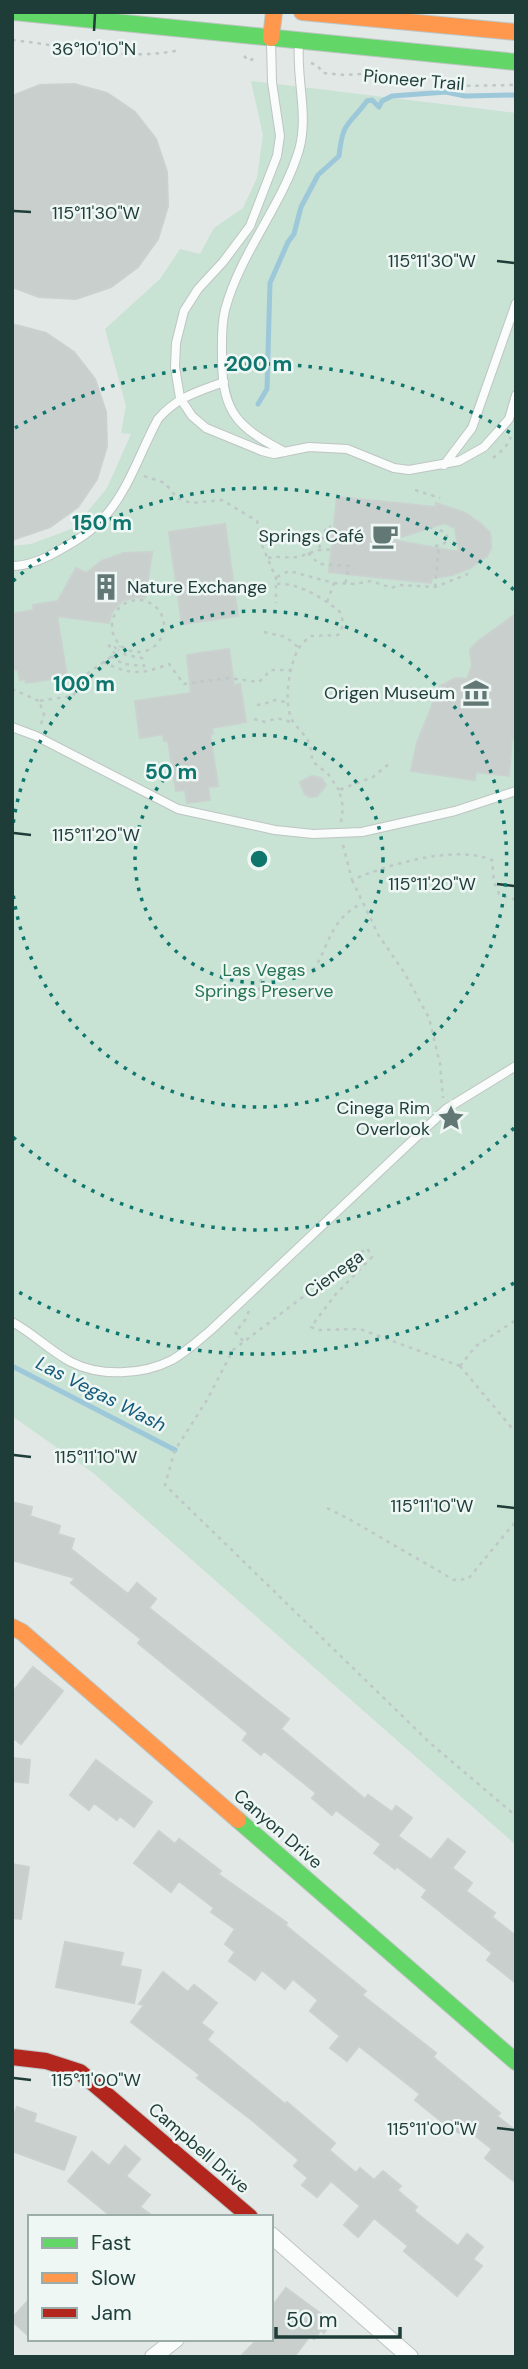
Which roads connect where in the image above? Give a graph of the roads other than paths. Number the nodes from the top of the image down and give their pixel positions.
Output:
1 (14, 12) edge
2 (274, 12) edge
3 (302, 12) edge
4 (516, 32) edge
5 (271, 38) junction
6 (299, 40) junction
7 (516, 49) edge
8 (486, 59) junction
9 (516, 62) edge
10 (277, 156) junction
11 (294, 163) junction
12 (516, 303) edge
13 (224, 382) junction
14 (516, 395) edge
15 (180, 398) junction
16 (285, 452) junction
17 (444, 465) junction
18 (12, 566) edge
19 (12, 727) edge
20 (516, 791) edge
21 (516, 1066) edge
22 (12, 1322) edge
23 (12, 1627) edge
24 (12, 2057) edge
25 (516, 2063) edge
26 (248, 2215) edge
27 (273, 2238) edge
28 (173, 2341) edge
29 (153, 2357) edge
30 (410, 2357) edge

1 - 5 street
2 - 5 street
3 - 4 street
3 - 6 street
5 - 6 street
5 - 10 lane
6 - 8 street
6 - 11 lane
7 - 8 street
8 - 9 street
10 - 11 lane
10 - 15 lane
11 - 13 lane
12 - 17 lane
13 - 15 lane
13 - 16 lane
14 - 17 lane
15 - 16 lane
15 - 18 lane
16 - 17 lane
19 - 20 lane
21 - 22 lane
23 - 25 street, Canyon Drive
24 - 26 street, Campbell Drive
27 - 30 street
28 - 29 street

